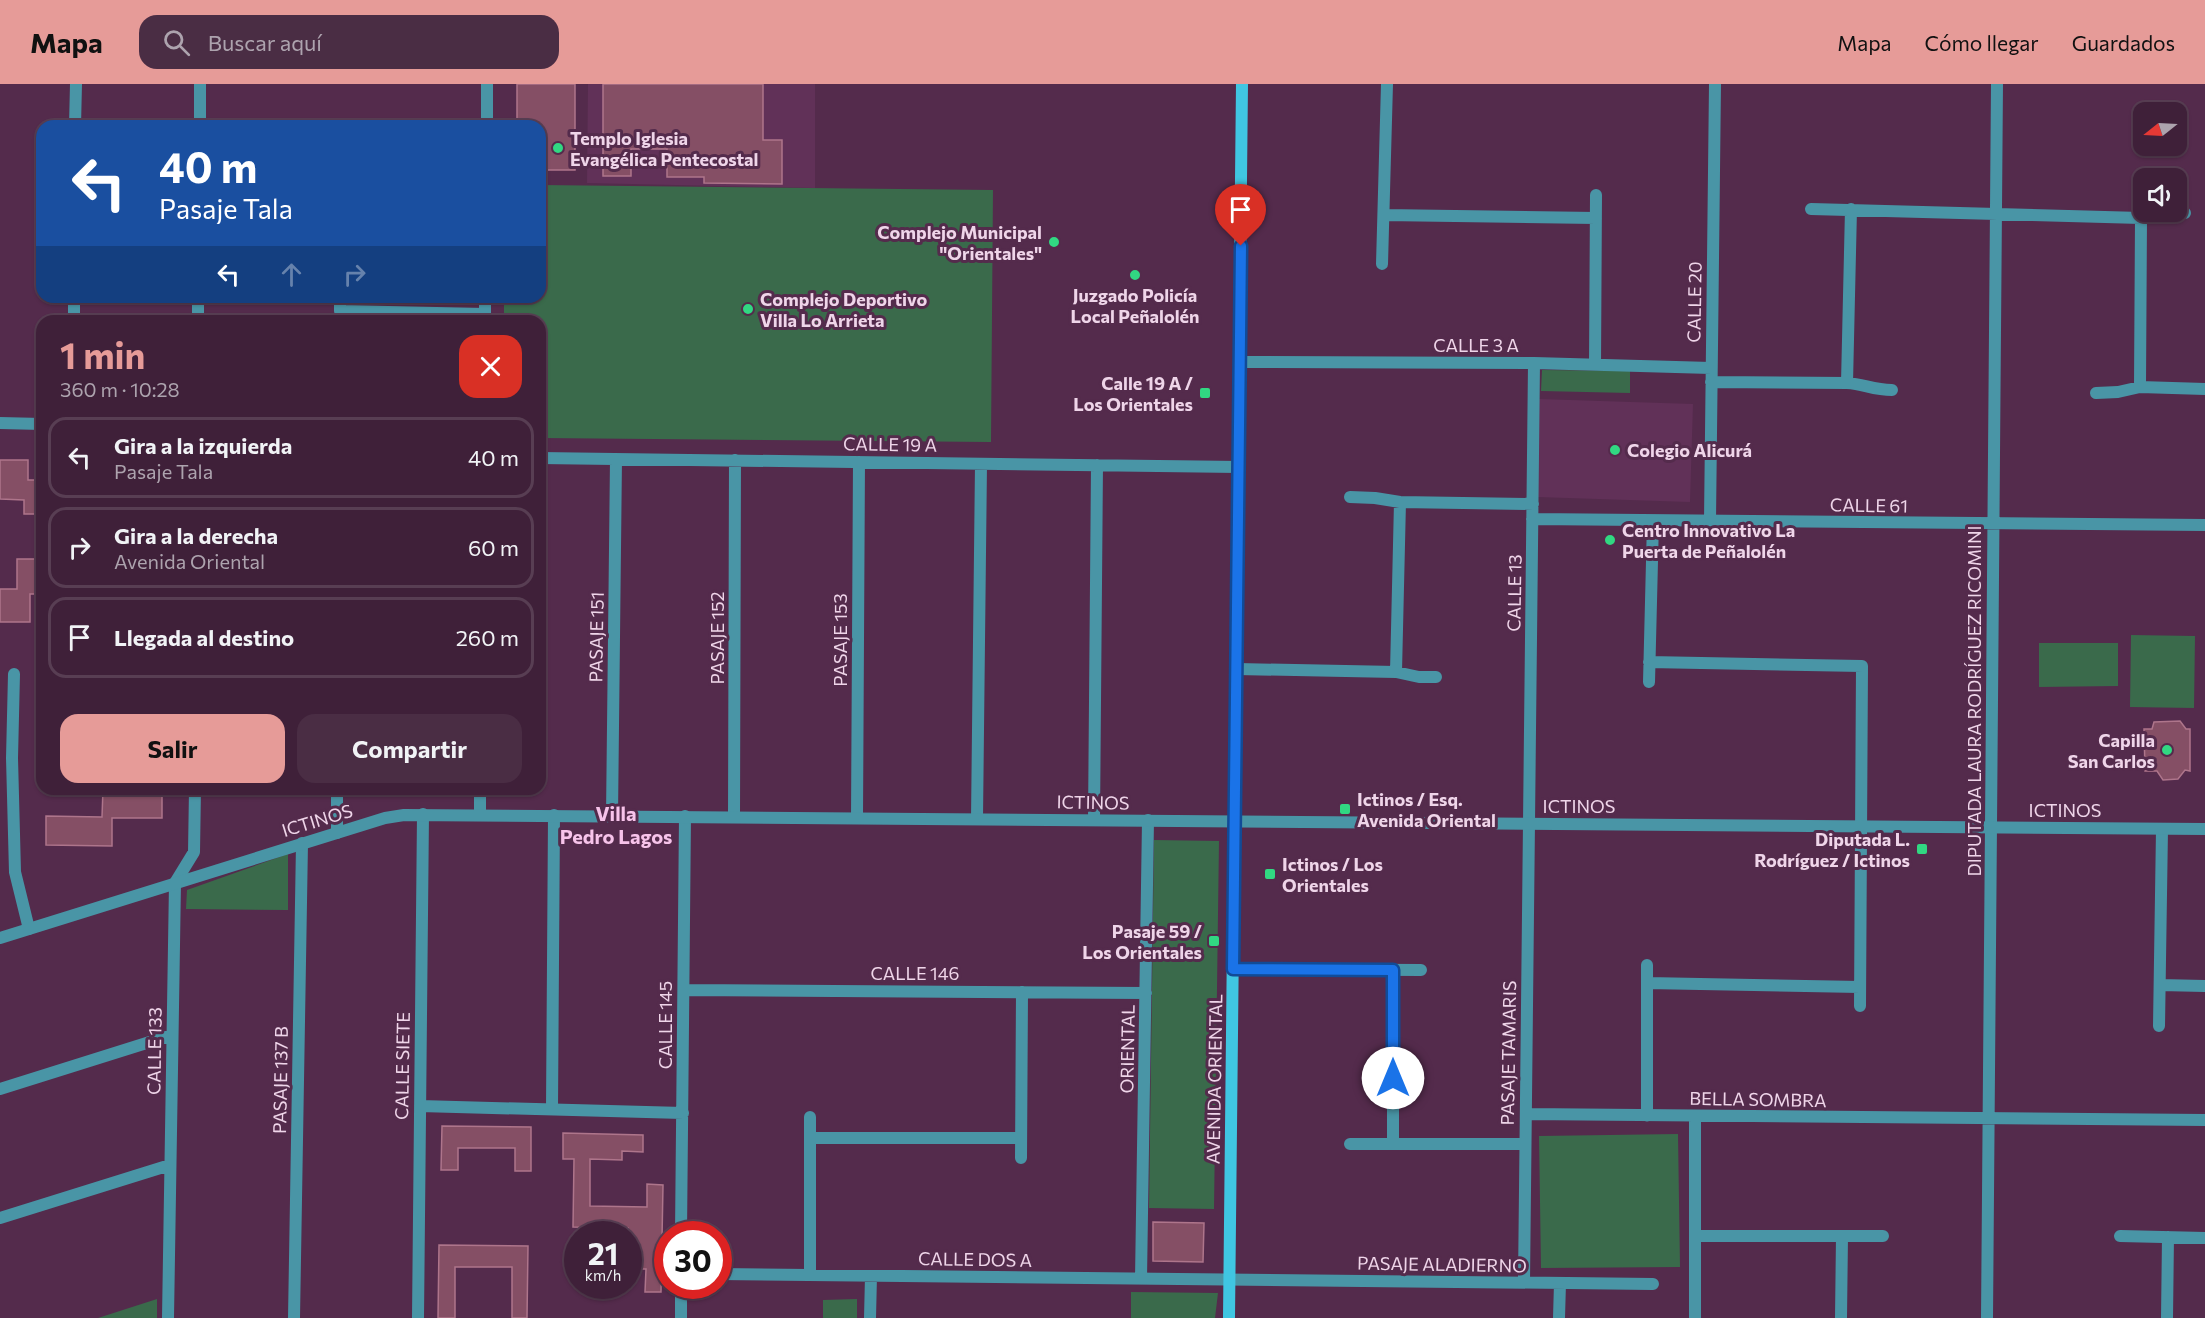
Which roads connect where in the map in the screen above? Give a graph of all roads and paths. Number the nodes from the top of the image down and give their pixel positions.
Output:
1 (76, 84) edge
2 (200, 84) edge
3 (488, 84) edge
4 (1242, 84) edge
5 (1386, 84) edge
6 (1715, 84) edge
7 (1997, 84) edge
8 (75, 120) edge
9 (200, 120) edge
10 (487, 120) edge
11 (1596, 195) dead end
12 (1811, 209) dead end
13 (1851, 209) junction
14 (1996, 213) junction
15 (1383, 215) junction
16 (1596, 218) junction
17 (2133, 218) edge
18 (2141, 222) edge
19 (1382, 264) dead end
20 (340, 303) edge
21 (437, 315) edge
22 (1240, 362) junction
23 (1534, 363) junction
24 (1595, 365) junction
25 (1712, 368) junction
26 (1712, 382) junction
27 (1847, 383) junction
28 (2140, 387) junction
29 (2205, 388) edge
30 (1892, 390) dead end
31 (2096, 393) dead end
32 (0, 423) edge
33 (36, 424) edge
34 (546, 458) edge
35 (615, 459) junction
36 (735, 460) junction
37 (859, 462) junction
38 (981, 464) junction
39 (1097, 465) junction
40 (1239, 467) junction
41 (1350, 497) dead end
42 (1400, 502) junction
43 (1533, 504) junction
44 (1532, 519) junction
45 (1653, 520) junction
46 (1710, 521) junction
47 (1994, 525) junction
48 (2205, 525) edge
49 (1649, 662) junction
50 (1237, 669) junction
51 (1396, 672) junction
52 (14, 674) dead end
53 (1436, 677) dead end
54 (1649, 682) dead end
55 (195, 795) edge
56 (337, 795) edge
57 (480, 795) edge
58 (423, 814) junction
59 (480, 815) junction
60 (554, 815) junction
61 (612, 816) junction
62 (685, 816) junction
63 (734, 817) junction
64 (856, 818) junction
65 (977, 819) junction
66 (1094, 820) junction
67 (1148, 820) junction
68 (1235, 821) junction
69 (1529, 823) junction
70 (1860, 826) junction
71 (1991, 827) junction
72 (2162, 829) junction
73 (2205, 829) edge
74 (337, 833) junction
75 (302, 843) junction
76 (175, 884) junction
77 (29, 929) junction
78 (0, 938) edge
79 (1647, 964) dead end
80 (1233, 969) junction
81 (1393, 970) junction
82 (1421, 970) dead end
83 (1647, 983) junction
84 (2160, 985) junction
85 (2205, 986) edge
86 (1860, 987) junction
87 (684, 990) junction
88 (1022, 992) junction
89 (1146, 993) junction
90 (1860, 1006) dead end
91 (2159, 1026) dead end
92 (172, 1035) junction
93 (0, 1089) edge
94 (420, 1106) junction
95 (552, 1109) junction
96 (683, 1113) junction
97 (1526, 1114) junction
98 (1647, 1116) junction
99 (1695, 1116) junction
100 (810, 1117) dead end
101 (1989, 1119) junction
102 (2205, 1120) edge
103 (810, 1138) junction
104 (1021, 1138) junction
105 (1350, 1144) dead end
106 (1393, 1144) junction
107 (1525, 1144) junction
108 (1021, 1158) dead end
109 (170, 1165) junction
110 (0, 1218) edge
111 (681, 1221) edge
112 (1696, 1236) junction
113 (1842, 1236) junction
114 (1883, 1236) dead end
115 (2120, 1236) dead end
116 (2168, 1238) junction
117 (2205, 1238) edge
118 (732, 1274) edge
119 (810, 1275) junction
120 (871, 1276) junction
121 (1142, 1279) junction
122 (1231, 1280) junction
123 (1524, 1282) junction
124 (1560, 1283) junction
125 (1653, 1284) dead end
126 (681, 1299) edge
127 (168, 1318) edge
128 (294, 1318) edge
129 (418, 1318) edge
130 (681, 1318) edge
131 (870, 1318) edge
132 (1229, 1318) edge
133 (1559, 1318) edge
134 (1695, 1318) edge
135 (1841, 1318) edge
136 (1987, 1318) edge
137 (2167, 1318) edge

1 - 8 street
2 - 9 street
3 - 10 street
4 - 22 main road, AVENIDA ORIENTAL
5 - 15 street
6 - 25 street, CALLE 20
7 - 14 street, DIPUTADA LAURA RODRÍGUEZ RICOMINI
11 - 16 street
12 - 13 street
13 - 14 street
13 - 27 street
14 - 17 street
14 - 47 street, DIPUTADA LAURA RODRÍGUEZ RICOMINI
15 - 16 street
15 - 19 street
16 - 24 street
18 - 28 street
20 - 21 street
22 - 23 street, CALLE 3 A
22 - 40 main road, AVENIDA ORIENTAL
23 - 24 street, CALLE 3 A
23 - 43 street, CALLE 13
24 - 25 street, CALLE 3 A
25 - 26 street, CALLE 20
26 - 27 street
26 - 46 street, CALLE 20
27 - 30 street
28 - 29 street
28 - 31 street
32 - 33 street
34 - 35 street, CALLE 19 A
35 - 36 street, CALLE 19 A
35 - 61 street, PASAJE 151
36 - 37 street, CALLE 19 A
36 - 63 street, PASAJE 152
37 - 38 street, CALLE 19 A
37 - 64 street, PASAJE 153
38 - 39 street, CALLE 19 A
38 - 65 street
39 - 40 street, CALLE 19 A
39 - 66 street
40 - 50 main road, AVENIDA ORIENTAL
41 - 42 street
42 - 43 street
42 - 51 street
43 - 44 street, CALLE 13
44 - 45 street, CALLE 61
44 - 69 street, CALLE 13
45 - 46 street, CALLE 61
45 - 49 street
46 - 47 street, CALLE 61
47 - 48 street, CALLE 61
47 - 71 street, DIPUTADA LAURA RODRÍGUEZ RICOMINI
49 - 54 street
49 - 70 street
50 - 51 street
50 - 68 main road, AVENIDA ORIENTAL
51 - 53 street
52 - 77 street
55 - 76 street, CALLE 133
56 - 74 street
57 - 59 street
58 - 59 street, ICTINOS
58 - 74 street, ICTINOS
58 - 94 street, CALLE SIETE
59 - 60 street, ICTINOS
60 - 61 street, ICTINOS
60 - 95 street
61 - 62 street, ICTINOS
62 - 63 street, ICTINOS
62 - 87 street, CALLE 145
63 - 64 street, ICTINOS
64 - 65 street, ICTINOS
65 - 66 street, ICTINOS
66 - 67 street, ICTINOS
67 - 68 street, ICTINOS
67 - 89 street, ORIENTAL
68 - 69 street, ICTINOS
68 - 80 main road, AVENIDA ORIENTAL
69 - 70 street, ICTINOS
69 - 97 street, PASAJE TAMARIS
70 - 71 street, ICTINOS
70 - 86 street
71 - 72 street, ICTINOS
71 - 101 street, DIPUTADA LAURA RODRÍGUEZ RICOMINI
72 - 73 street, ICTINOS
72 - 84 street
74 - 75 street, ICTINOS
75 - 76 street, ICTINOS
75 - 128 street, PASAJE 137 B
76 - 77 street, ICTINOS
76 - 92 street, CALLE 133
77 - 78 street, ICTINOS
79 - 83 street
80 - 81 street
80 - 122 main road, AVENIDA ORIENTAL
81 - 82 street
81 - 106 street
83 - 86 street
83 - 98 street
84 - 85 street
84 - 91 street
86 - 90 street
87 - 88 street, CALLE 146
87 - 96 street, CALLE 145
88 - 89 street, CALLE 146
88 - 104 street
89 - 121 street, ORIENTAL
92 - 93 street
92 - 109 street, CALLE 133
94 - 95 street
94 - 129 street, CALLE SIETE
95 - 96 street
96 - 111 street, CALLE 145
97 - 98 street, BELLA SOMBRA
97 - 107 street, PASAJE TAMARIS
98 - 99 street, BELLA SOMBRA
99 - 101 street, BELLA SOMBRA
99 - 112 street
100 - 103 street
101 - 102 street, BELLA SOMBRA
101 - 136 street, DIPUTADA LAURA RODRÍGUEZ RICOMINI
103 - 104 street
103 - 119 street
104 - 108 street
105 - 106 street
106 - 107 street
107 - 123 street, PASAJE TAMARIS
109 - 110 street
109 - 127 street, CALLE 133
112 - 113 street
112 - 134 street
113 - 114 street
113 - 135 street
115 - 116 street
116 - 117 street
116 - 137 street
118 - 119 street, CALLE DOS A
119 - 120 street, CALLE DOS A
120 - 121 street, CALLE DOS A
120 - 131 street
121 - 122 street, CALLE DOS A
122 - 123 street, PASAJE ALADIERNO
122 - 132 main road, AVENIDA ORIENTAL
123 - 124 street, PASAJE ALADIERNO
124 - 125 street, PASAJE ALADIERNO
124 - 133 street
126 - 130 street

